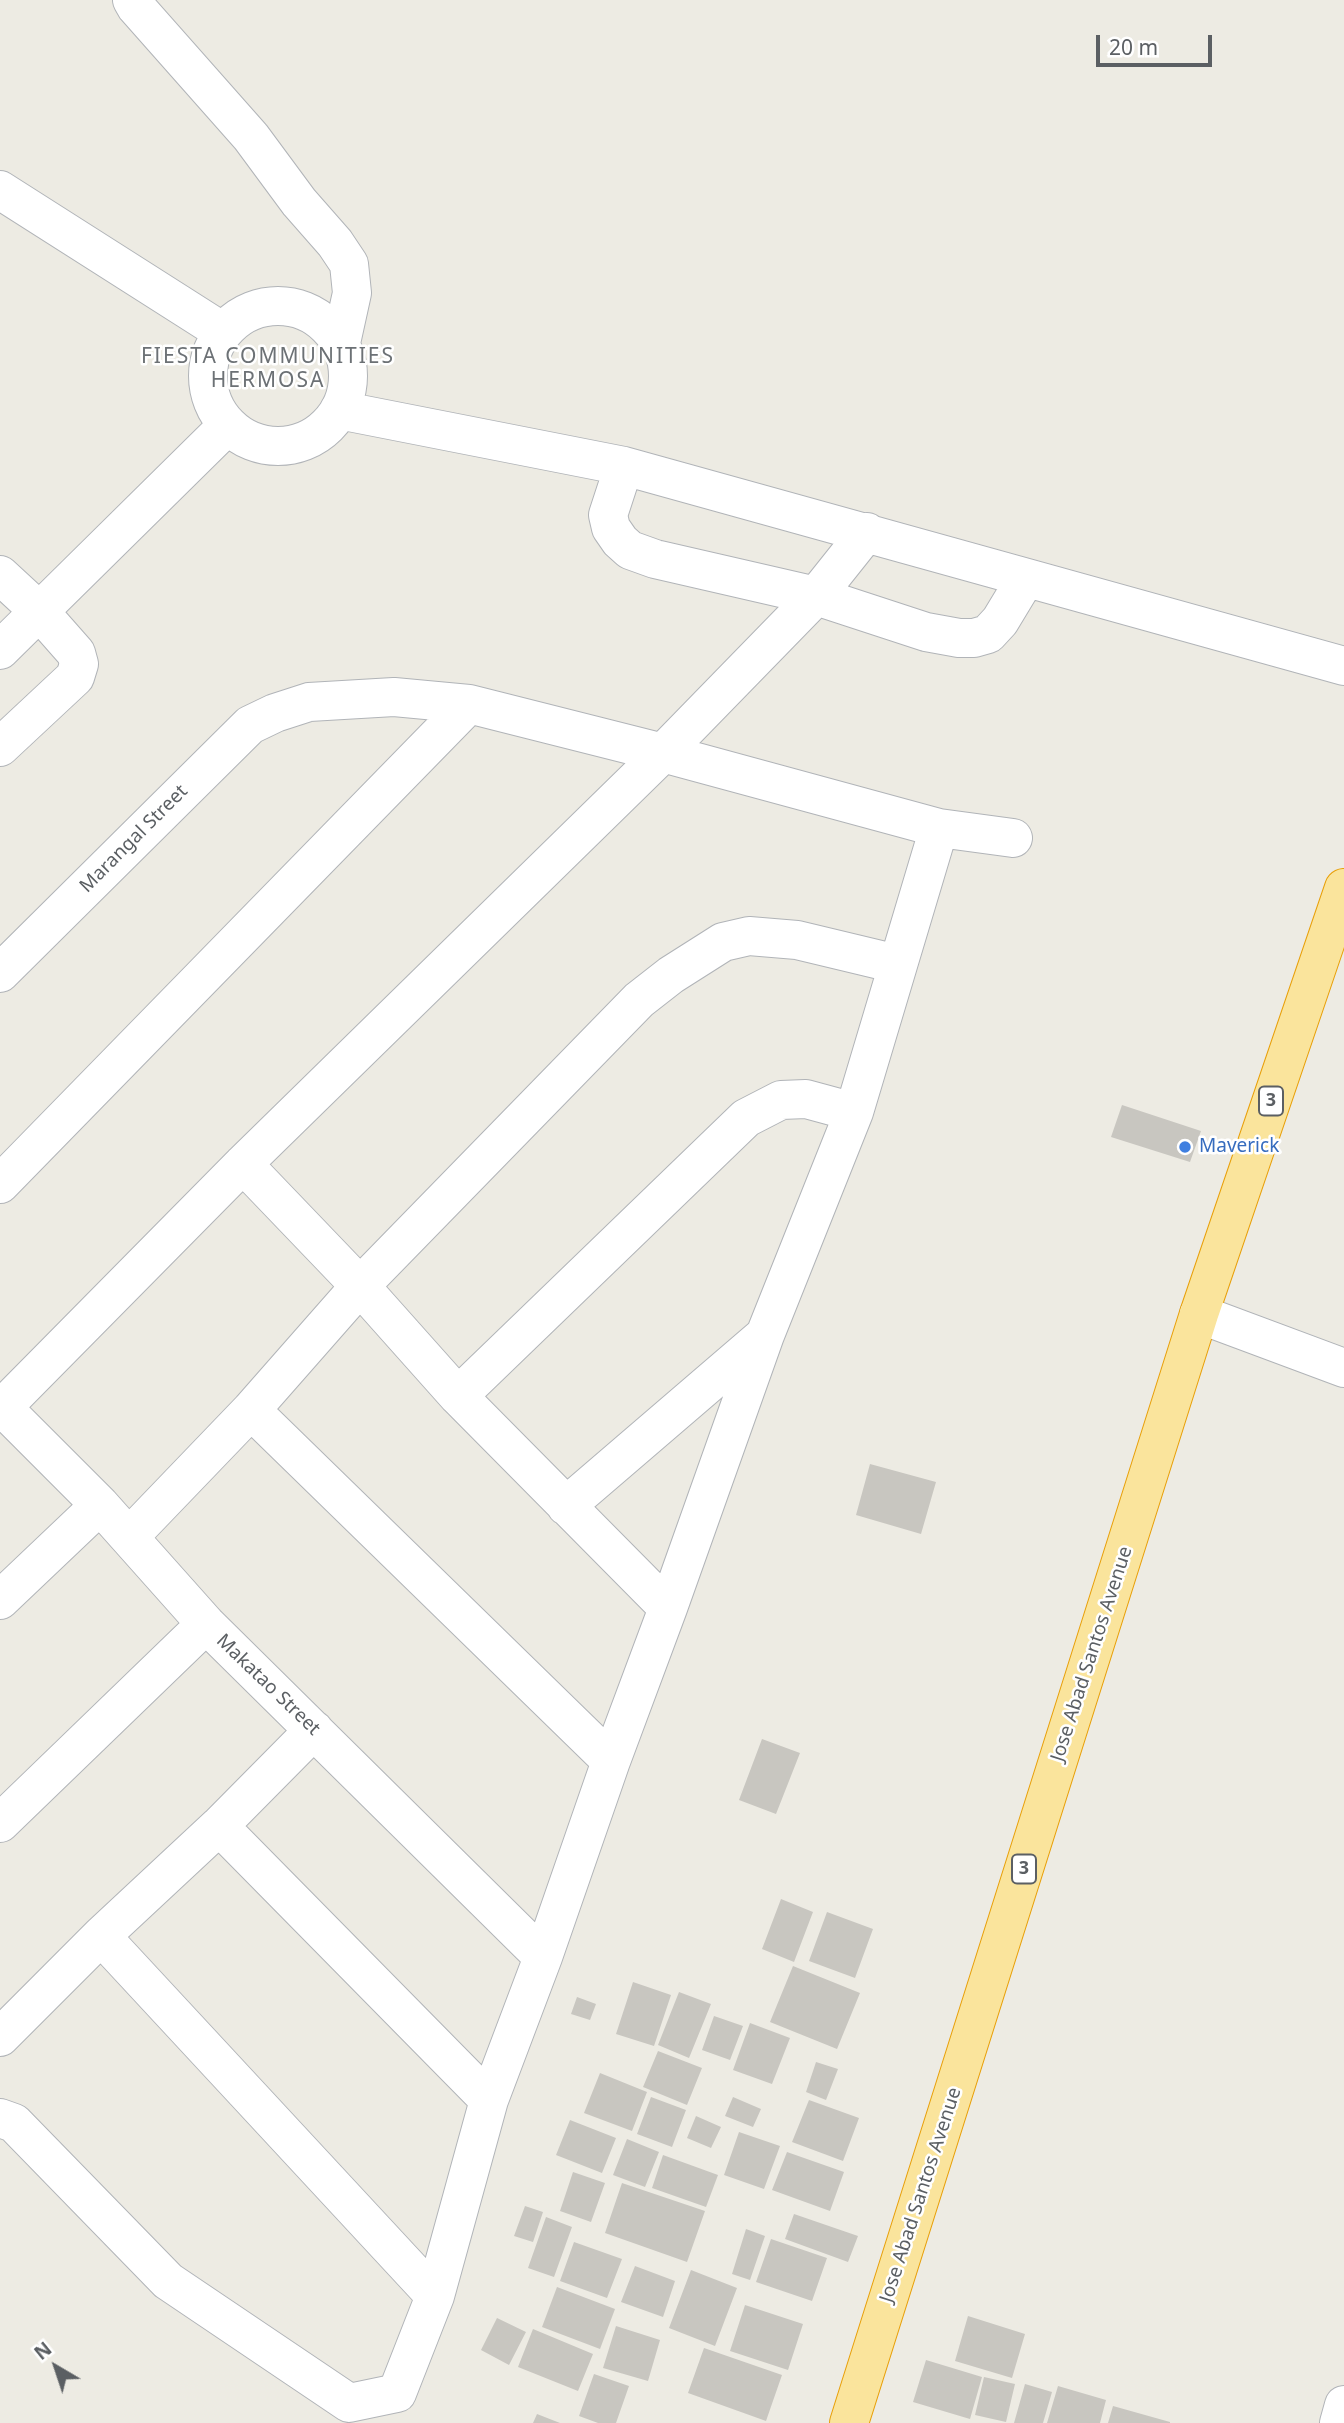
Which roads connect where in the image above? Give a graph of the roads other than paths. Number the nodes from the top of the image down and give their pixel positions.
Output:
1 (132, 0) edge
2 (0, 190) edge
3 (223, 332) junction
4 (341, 343) junction
5 (340, 410) junction
6 (228, 426) junction
7 (624, 466) junction
8 (867, 532) junction
9 (0, 575) edge
10 (1026, 578) junction
11 (816, 596) junction
12 (39, 611) junction
13 (0, 650) edge
14 (1344, 666) edge
15 (468, 704) junction
16 (0, 747) edge
17 (663, 753) junction
18 (939, 828) junction
19 (1013, 838) dead end
20 (1344, 888) edge
21 (897, 964) junction
22 (0, 973) edge
23 (854, 1112) junction
24 (243, 1164) junction
25 (0, 1184) edge
26 (360, 1286) junction
27 (1199, 1314) junction
28 (765, 1335) junction
29 (1344, 1368) edge
30 (458, 1396) junction
31 (1, 1408) edge
32 (251, 1410) junction
33 (100, 1505) junction
34 (566, 1506) junction
35 (129, 1537) junction
36 (0, 1600) edge
37 (668, 1608) junction
38 (206, 1624) junction
39 (314, 1730) junction
40 (611, 1762) junction
41 (0, 1823) edge
42 (219, 1826) junction
43 (102, 1936) junction
44 (543, 1957) junction
45 (0, 2037) edge
46 (489, 2100) junction
47 (0, 2118) edge
48 (435, 2296) junction
49 (1344, 2405) edge
50 (849, 2423) edge
51 (1339, 2423) edge

1 - 4 street
2 - 3 street
3 - 4 street
3 - 6 street
4 - 5 street
5 - 6 street
5 - 7 street
6 - 12 street
7 - 8 street
7 - 11 street
8 - 10 street
8 - 11 street
9 - 12 street
10 - 11 street
10 - 14 street
11 - 17 street
12 - 13 street
12 - 16 street
15 - 17 street, Marangal Street
15 - 22 street, Marangal Street
15 - 25 street
17 - 18 street, Marangal Street
17 - 24 street
18 - 19 street, Marangal Street
18 - 21 street
20 - 27 highway, Jose Abad Santos Avenue / 3
21 - 23 street
21 - 26 street
23 - 28 street
23 - 30 street
24 - 26 street
24 - 31 street
26 - 30 street
26 - 32 street
27 - 29 street
27 - 50 highway, Jose Abad Santos Avenue / 3
28 - 34 street
28 - 37 street
30 - 34 street
31 - 33 street, Makatao Street
32 - 35 street
32 - 40 street
33 - 35 street, Makatao Street
33 - 36 street
34 - 37 street
35 - 38 street, Makatao Street
37 - 40 street
38 - 39 street, Makatao Street
38 - 41 street
39 - 42 street
39 - 44 street, Makatao Street
40 - 44 street
42 - 43 street
42 - 46 street
43 - 45 street
43 - 48 street
44 - 46 street
46 - 48 street
47 - 48 street
49 - 51 street

